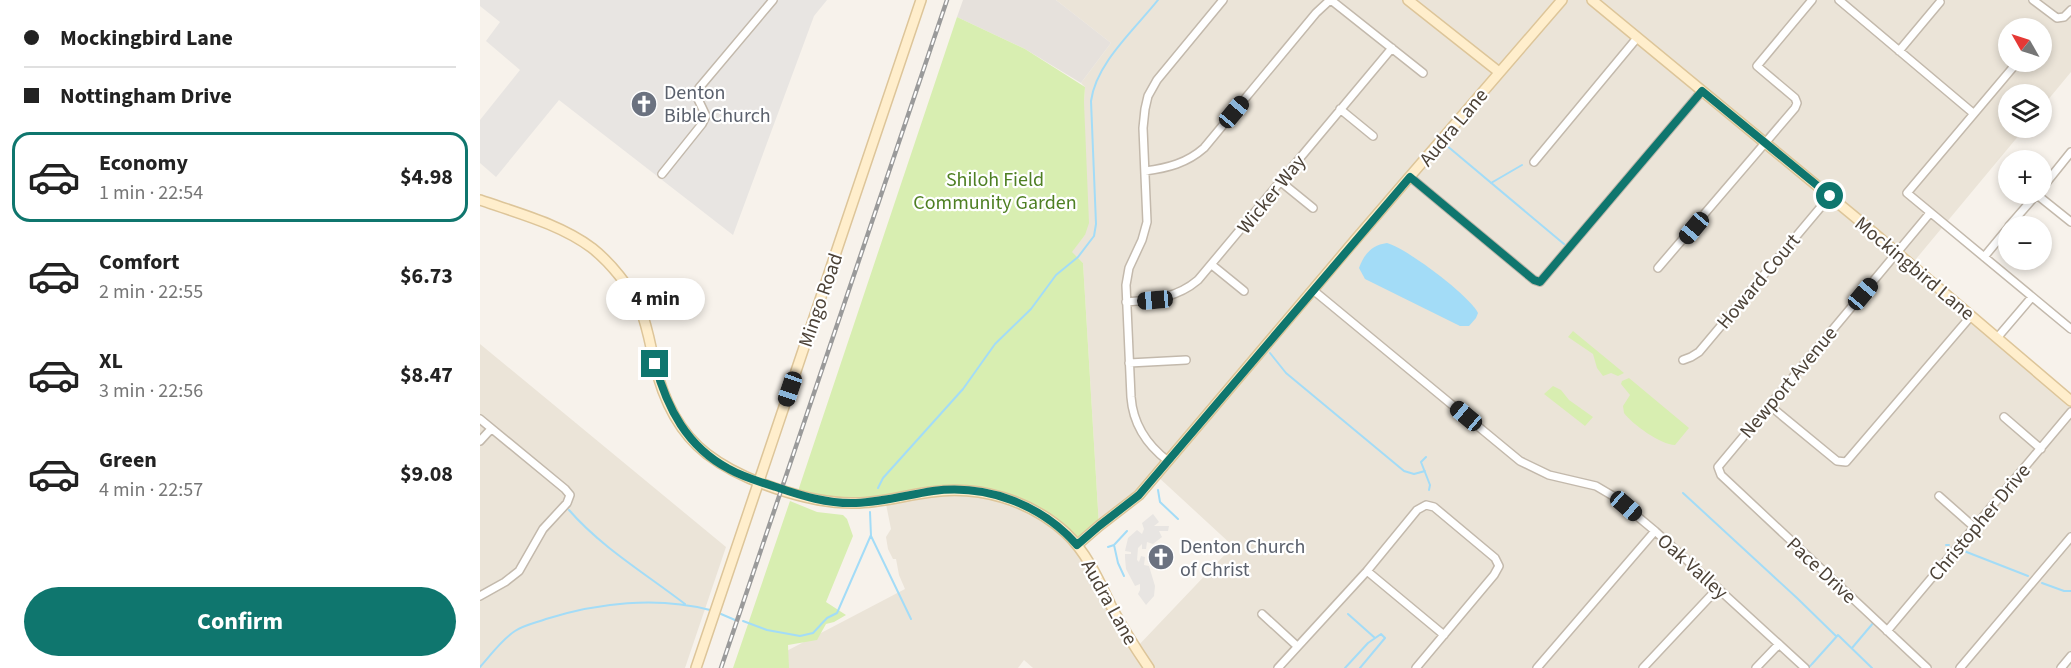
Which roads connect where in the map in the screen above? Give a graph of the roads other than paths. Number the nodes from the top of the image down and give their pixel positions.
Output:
1 (773, 0) edge
2 (921, 0) edge
3 (1223, 0) edge
4 (1330, 0) edge
5 (1408, 0) edge
6 (1562, 0) edge
7 (1592, 0) edge
8 (1812, 0) edge
9 (1839, 0) edge
10 (2033, 0) edge
11 (1940, 2) dead end
12 (2071, 10) edge
13 (1637, 38) junction
14 (1392, 48) junction
15 (1899, 51) junction
16 (1499, 72) junction
17 (2008, 72) edge
18 (1424, 73) dead end
19 (1702, 91) junction
20 (1340, 109) junction
21 (1973, 113) junction
22 (1373, 136) dead end
23 (1766, 143) junction
24 (2071, 152) edge
25 (1534, 162) dead end
26 (1145, 171) junction
27 (662, 174) dead end
28 (2052, 176) edge
29 (1410, 177) junction
30 (1281, 182) junction
31 (1830, 196) junction
32 (480, 200) edge
33 (2029, 204) edge
34 (2049, 204) edge
35 (1312, 208) dead end
36 (1930, 213) junction
37 (2018, 216) edge
38 (2071, 222) edge
39 (1998, 240) edge
40 (1897, 253) junction
41 (1984, 257) junction
42 (1212, 265) junction
43 (1658, 268) dead end
44 (1313, 290) junction
45 (1244, 291) dead end
46 (2032, 297) junction
47 (1126, 302) junction
48 (1971, 316) junction
49 (2071, 329) edge
50 (1997, 338) junction
51 (1186, 360) dead end
52 (1683, 360) dead end
53 (1130, 363) junction
54 (2071, 401) edge
55 (1769, 405) junction
56 (2071, 412) edge
57 (2004, 417) dead end
58 (480, 419) edge
59 (491, 429) junction
60 (480, 441) edge
61 (2041, 449) junction
62 (1168, 461) junction
63 (1718, 470) joint
64 (759, 481) junction
65 (1939, 496) dead end
66 (1974, 527) junction
67 (1655, 531) junction
68 (2071, 537) edge
69 (1077, 545) junction
70 (1366, 571) junction
71 (1718, 588) junction
72 (480, 596) edge
73 (1262, 614) dead end
74 (1887, 631) junction
75 (1444, 635) junction
76 (1779, 644) junction
77 (1297, 646) junction
78 (2071, 656) edge
79 (696, 668) edge
80 (1149, 668) edge
81 (1278, 668) edge
82 (1416, 668) edge
83 (1537, 668) edge
84 (1643, 668) edge
85 (1756, 668) edge
86 (1804, 668) edge
87 (1927, 668) edge
88 (1960, 668) edge
89 (2061, 668) edge

1 - 27 street
2 - 64 street, Mingo Road
3 - 26 street
4 - 14 street
4 - 26 street
5 - 16 street
6 - 16 street, Audra Lane
7 - 13 street, Mockingbird Lane
8 - 23 street
9 - 15 street
10 - 12 street
11 - 15 street
13 - 19 street, Mockingbird Lane
13 - 25 street
14 - 18 street
14 - 20 street, Wicker Way
15 - 21 street
16 - 29 street, Audra Lane
17 - 21 street
19 - 23 street, Mockingbird Lane
19 - 29 street
20 - 22 street
20 - 30 street, Wicker Way
21 - 36 street
23 - 31 street, Mockingbird Lane
23 - 43 street
24 - 28 street
26 - 47 street
29 - 44 street, Audra Lane
30 - 35 street
30 - 42 street, Wicker Way
31 - 40 street, Mockingbird Lane
31 - 52 street, Howard Court
32 - 64 street
33 - 37 street
34 - 38 street
36 - 40 street, Newport Avenue
36 - 41 street
39 - 41 street
40 - 48 street, Mockingbird Lane
40 - 55 street, Newport Avenue
41 - 46 street
42 - 45 street
42 - 47 street, Wicker Way
44 - 62 street, Audra Lane
44 - 67 street, Oak Valley
46 - 49 street
46 - 50 street
47 - 53 street
48 - 50 street, Mockingbird Lane
48 - 55 street
50 - 54 street, Mockingbird Lane
51 - 53 street
53 - 62 street
55 - 63 street, Newport Avenue
56 - 61 street, Christopher Drive
57 - 61 street
58 - 59 street
59 - 60 street
59 - 72 street
61 - 66 street, Christopher Drive
62 - 69 street, Audra Lane
63 - 74 street, Pace Drive
64 - 69 street
64 - 79 street, Mingo Road
65 - 66 street
66 - 74 street, Christopher Drive
67 - 71 street, Oak Valley
67 - 83 street
68 - 88 street
69 - 80 street, Audra Lane
70 - 75 street
70 - 75 street
70 - 77 street
71 - 76 street, Oak Valley
71 - 84 street
73 - 77 street
74 - 87 street, Pace Drive
75 - 82 street
76 - 85 street
76 - 86 street, Oak Valley
77 - 81 street
78 - 89 street

